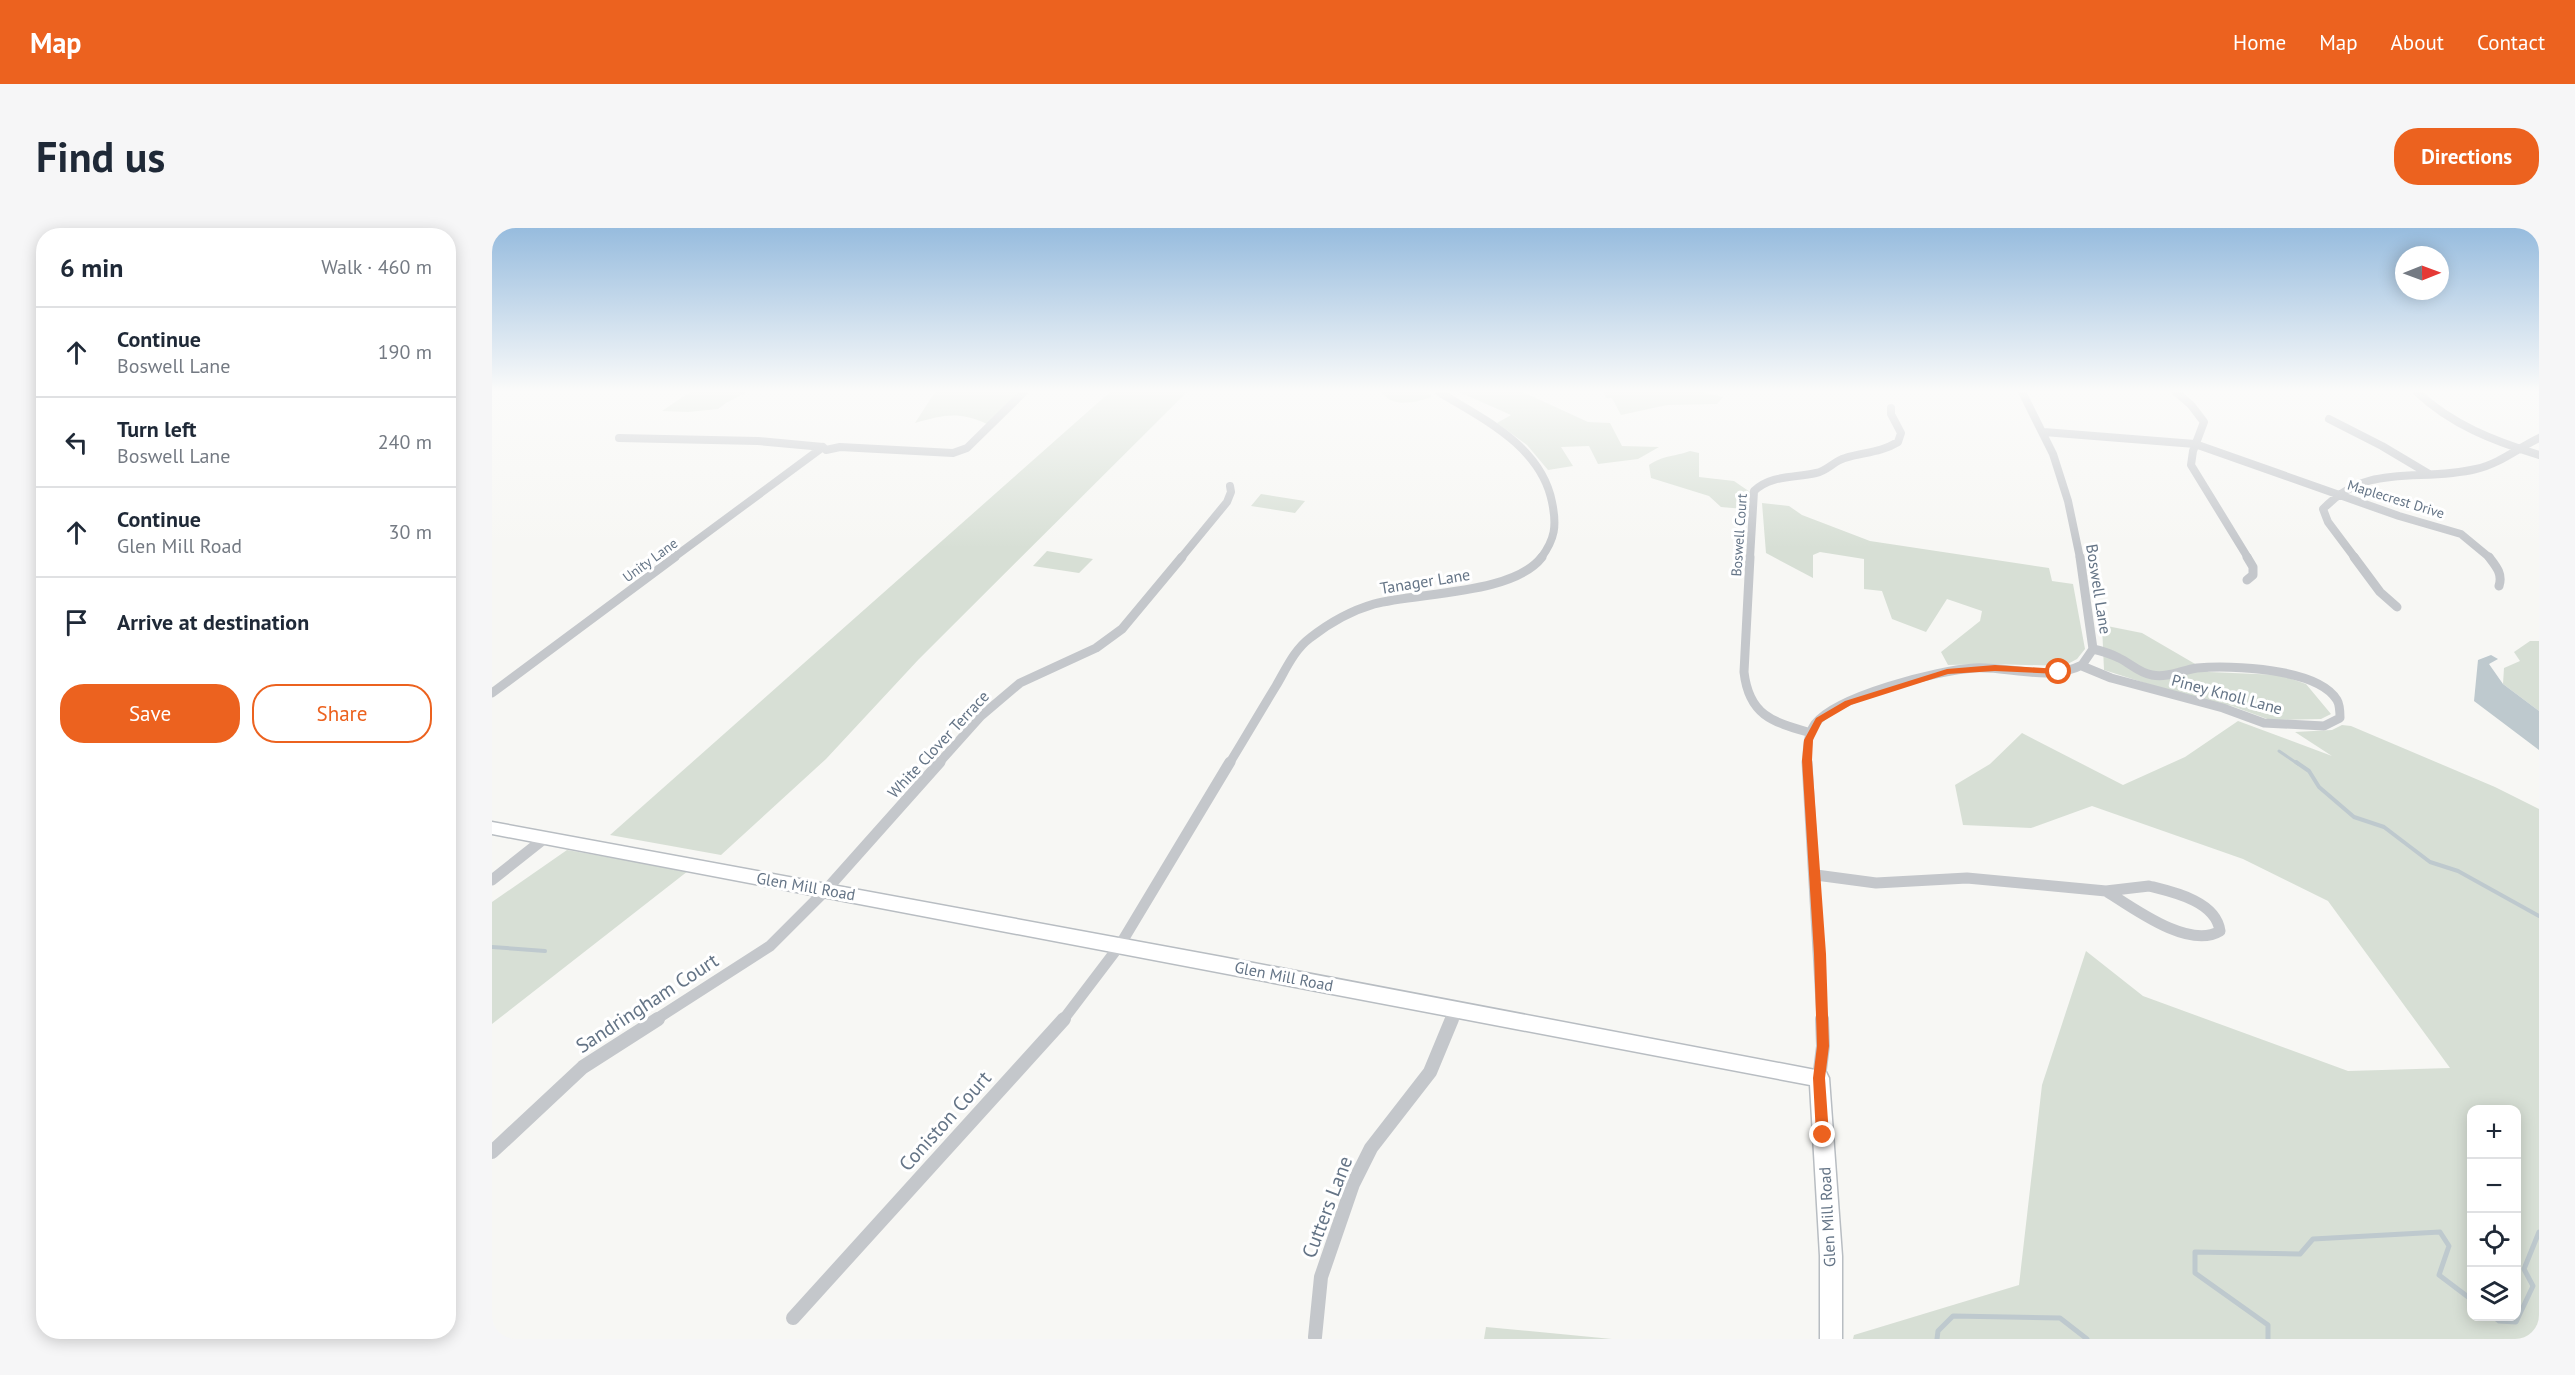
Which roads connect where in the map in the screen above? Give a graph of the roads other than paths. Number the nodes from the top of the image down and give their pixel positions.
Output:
1 (789, 444) edge
2 (971, 444) edge
3 (1516, 444) edge
4 (1895, 444) edge
5 (2048, 444) edge
6 (2195, 444) joint
7 (2378, 444) edge
8 (2508, 444) edge
9 (2526, 444) edge
10 (823, 447) junction
11 (2517, 448) junction
12 (2539, 455) edge
13 (2429, 474) junction
14 (1230, 486) dead end
15 (2336, 494) junction
16 (2247, 580) dead end
17 (2499, 586) dead end
18 (2397, 607) dead end
19 (2093, 649) junction
20 (2082, 666) junction
21 (492, 693) edge
22 (1811, 733) junction
23 (492, 828) edge
24 (545, 838) junction
25 (1816, 875) junction
26 (492, 880) edge
27 (826, 890) junction
28 (2106, 891) junction
29 (1120, 945) junction
30 (1456, 1008) junction
31 (1819, 1078) junction
32 (492, 1152) edge
33 (793, 1318) dead end
34 (1315, 1337) dead end
35 (1831, 1339) edge

1 - 10 street
2 - 10 street
3 - 29 street, Tanager Lane
4 - 22 street, Boswell Court
5 - 19 street, Boswell Lane
6 - 15 street, Maplecrest Drive
6 - 16 street
7 - 13 street
8 - 11 street
9 - 11 street
10 - 21 street, Unity Lane
11 - 12 street
11 - 13 street
13 - 15 street
14 - 27 street, White Clover Terrace
15 - 17 street, Maplecrest Drive
15 - 18 street
19 - 20 street, Boswell Lane
19 - 20 street, Piney Knoll Lane
20 - 22 street
22 - 25 street
23 - 24 main road, Glen Mill Road
24 - 26 street
24 - 27 main road, Glen Mill Road
25 - 28 street
25 - 31 street
27 - 29 main road, Glen Mill Road
27 - 32 street, Sandringham Court
28 - 28 street
29 - 30 main road, Glen Mill Road
29 - 33 street, Coniston Court
30 - 31 main road, Glen Mill Road
30 - 34 street, Cutters Lane
31 - 35 main road, Glen Mill Road

